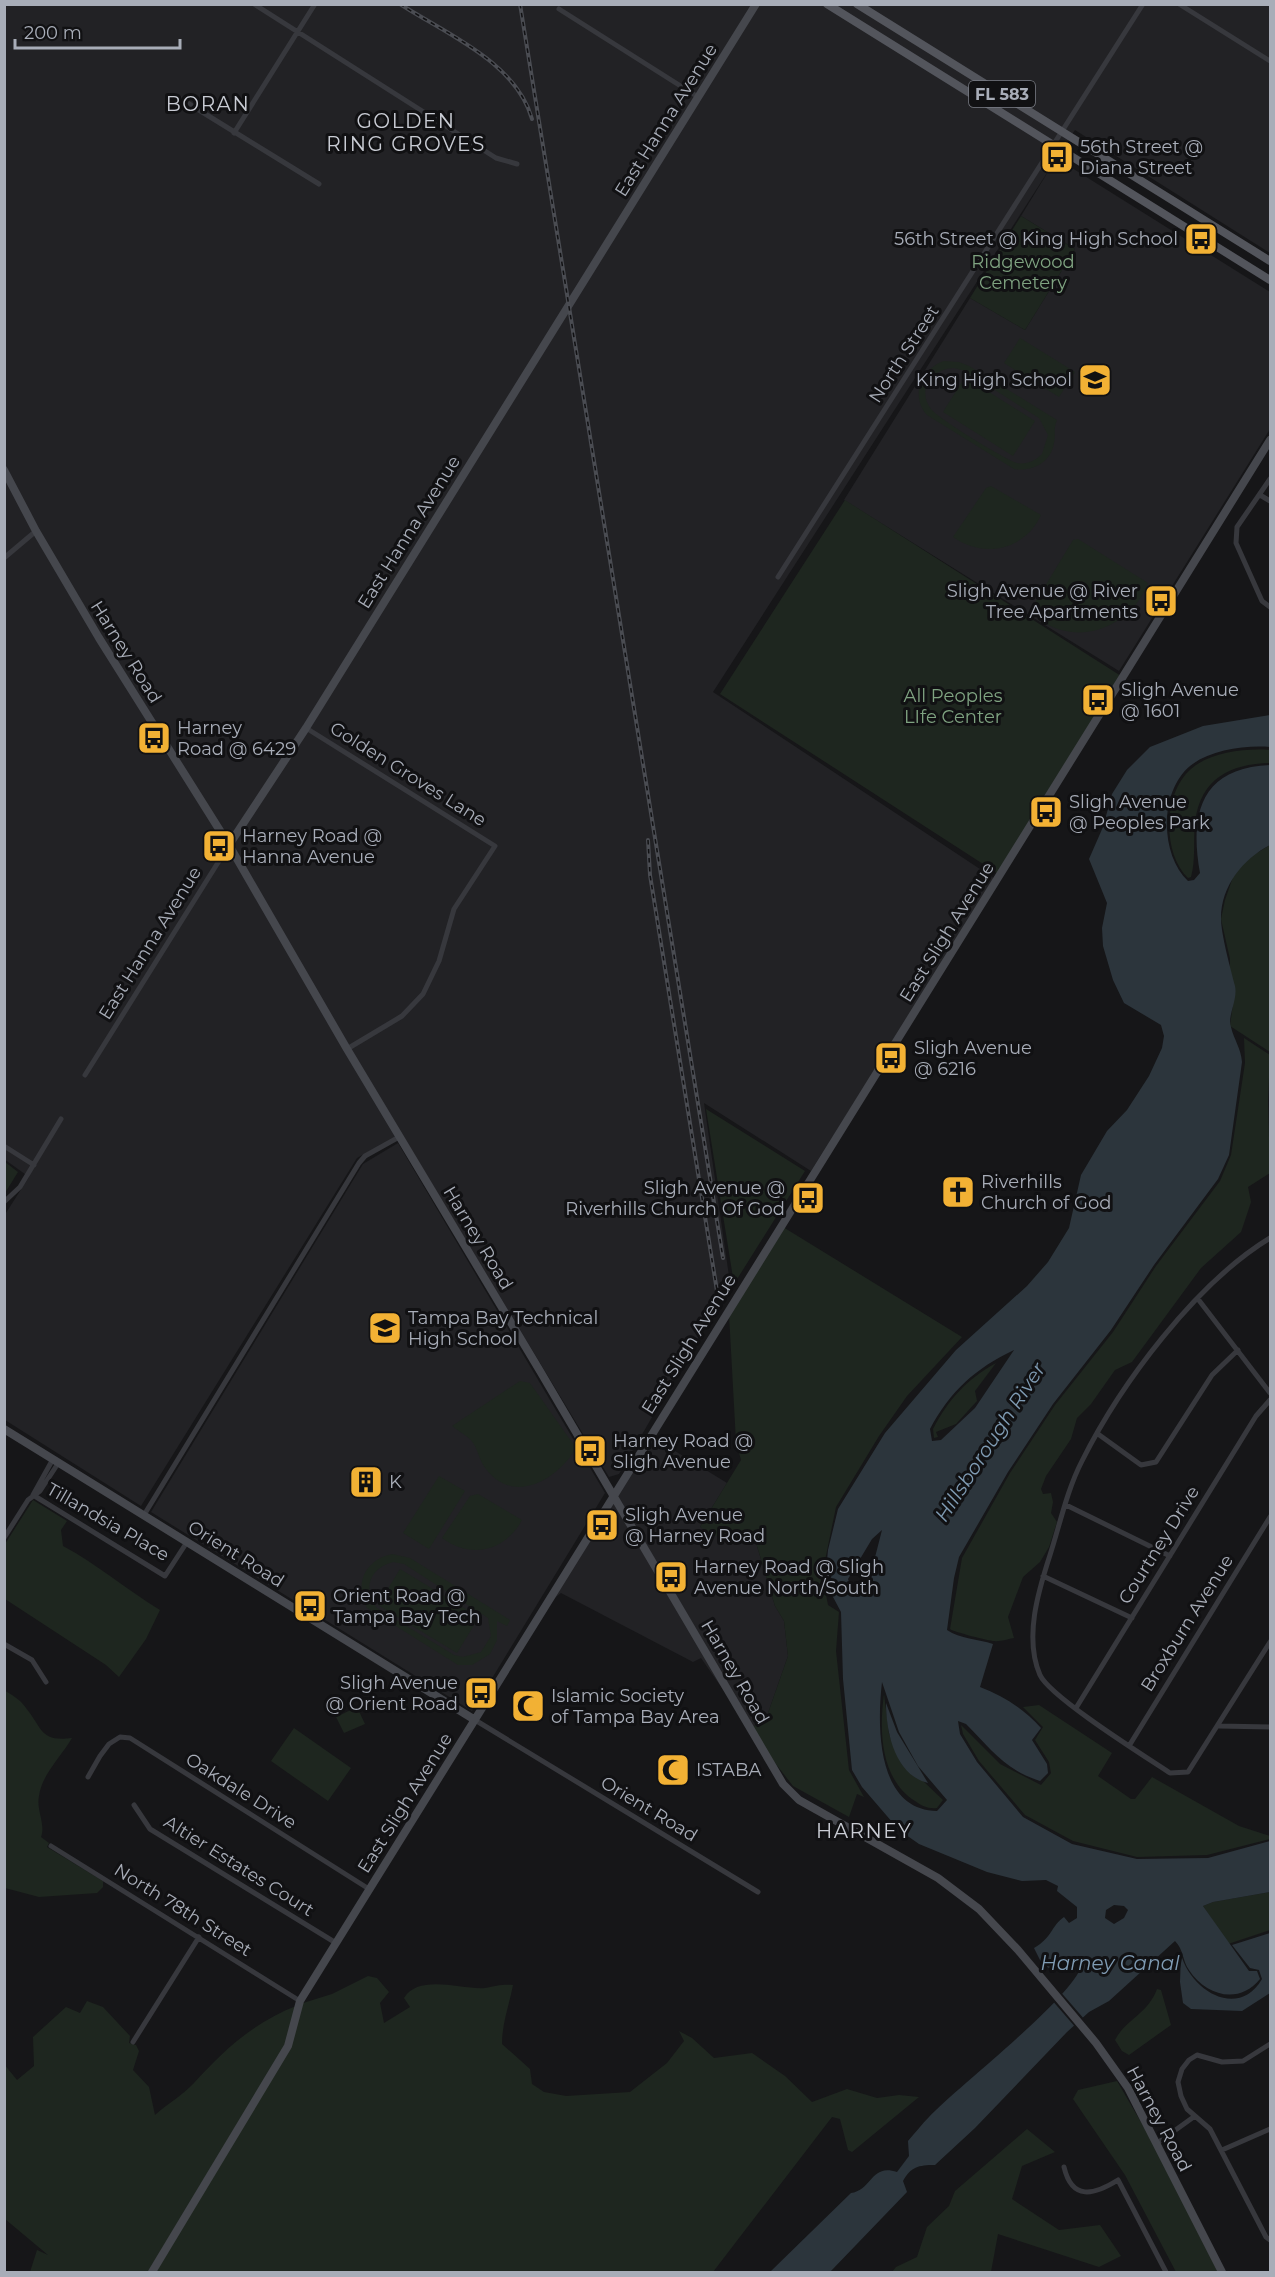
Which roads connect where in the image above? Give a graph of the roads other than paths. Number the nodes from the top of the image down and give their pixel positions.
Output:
1 (254, 4) edge
2 (315, 4) edge
3 (756, 4) edge
4 (827, 4) edge
5 (857, 4) edge
6 (1143, 4) edge
7 (1179, 4) edge
8 (559, 9) dead end
9 (890, 25) junction
10 (297, 31) junction
11 (882, 39) junction
12 (1270, 61) edge
13 (698, 97) junction
14 (168, 98) dead end
15 (1063, 132) junction
16 (234, 133) junction
17 (1054, 146) junction
18 (517, 164) dead end
19 (319, 184) dead end
20 (1196, 215) junction
21 (1187, 228) junction
22 (1270, 261) edge
23 (1270, 280) edge
24 (1270, 440) edge
25 (4, 470) edge
26 (1270, 479) edge
27 (1260, 495) junction
28 (1270, 501) edge
29 (36, 531) junction
30 (4, 558) edge
31 (778, 577) dead end
32 (1270, 607) edge
33 (306, 728) junction
34 (229, 845) junction
35 (346, 1049) junction
36 (86, 1075) dead end
37 (61, 1119) dead end
38 (399, 1137) junction
39 (4, 1146) edge
40 (34, 1165) junction
41 (4, 1202) edge
42 (1270, 1238) edge
43 (1198, 1299) junction
44 (1238, 1350) junction
45 (1270, 1393) edge
46 (1270, 1400) edge
47 (4, 1429) edge
48 (1098, 1434) junction
49 (56, 1460) junction
50 (33, 1495) junction
51 (613, 1495) junction
52 (1066, 1505) junction
53 (144, 1515) junction
54 (1270, 1517) edge
55 (4, 1538) edge
56 (187, 1542) junction
57 (1170, 1556) junction
58 (1043, 1576) junction
59 (1132, 1618) junction
60 (1270, 1642) edge
61 (4, 1644) edge
62 (46, 1682) dead end
63 (1076, 1708) junction
64 (475, 1720) junction
65 (1219, 1726) junction
66 (1270, 1727) edge
67 (1128, 1746) junction
68 (88, 1777) dead end
69 (134, 1805) dead end
70 (51, 1846) dead end
71 (369, 1889) junction
72 (758, 1892) dead end
73 (199, 1937) junction
74 (336, 1943) junction
75 (300, 2001) junction
76 (133, 2042) dead end
77 (1270, 2044) edge
78 (1195, 2116) junction
79 (1270, 2129) edge
80 (1156, 2144) junction
81 (1222, 2150) junction
82 (1064, 2167) dead end
83 (1270, 2240) edge
84 (152, 2272) edge
85 (1166, 2272) edge
86 (1222, 2272) edge

1 - 10 street
2 - 10 street
3 - 13 street, East Hanna Avenue
4 - 11 main road, FL 583
5 - 9 main road, FL 583
6 - 15 street, North Street
7 - 12 street
8 - 13 street
9 - 11 main road
9 - 15 main road, FL 583
10 - 16 street
10 - 18 street
11 - 17 main road, FL 583
13 - 33 street, East Hanna Avenue
14 - 16 street
15 - 17 street, North Street
15 - 20 main road, FL 583
16 - 19 street
17 - 21 main road, FL 583
17 - 31 street, North Street
20 - 21 main road
20 - 22 main road, FL 583
21 - 23 main road, FL 583
24 - 51 street, East Sligh Avenue
25 - 29 street, Harney Road
26 - 27 street
27 - 28 street
27 - 32 street
29 - 30 street
29 - 34 street, Harney Road
33 - 34 street, East Hanna Avenue
33 - 35 street, Golden Groves Lane
34 - 35 street, Harney Road
34 - 36 street, East Hanna Avenue
35 - 38 street, Harney Road
37 - 40 street
38 - 51 street, Harney Road
38 - 53 street
39 - 40 street
40 - 41 street
42 - 43 street
43 - 44 street
43 - 48 street
44 - 45 street
44 - 48 street
46 - 57 street, Courtney Drive
47 - 49 street, Orient Road
48 - 52 street
49 - 50 street
49 - 53 street, Orient Road
50 - 55 street
50 - 56 street, Tillandsia Place
51 - 64 street, East Sligh Avenue
51 - 80 street, Harney Road
52 - 57 street
52 - 58 street
53 - 56 street, Orient Road
54 - 67 street, Broxburn Avenue
56 - 64 street, Orient Road
57 - 59 street, Courtney Drive
58 - 59 street
58 - 63 street
59 - 63 street, Courtney Drive
60 - 65 street
61 - 62 street
63 - 67 street
64 - 71 street, East Sligh Avenue
64 - 72 street, Orient Road
65 - 66 street
65 - 67 street
68 - 71 street, Oakdale Drive
69 - 74 street, Altier Estates Court
70 - 73 street, North 78th Street
71 - 74 street, East Sligh Avenue
73 - 75 street, North 78th Street
73 - 76 street
74 - 75 street, East Sligh Avenue
75 - 84 street, East Sligh Avenue
77 - 78 street
78 - 80 street
78 - 81 street
79 - 81 street
80 - 86 street, Harney Road
81 - 83 street
82 - 85 street

